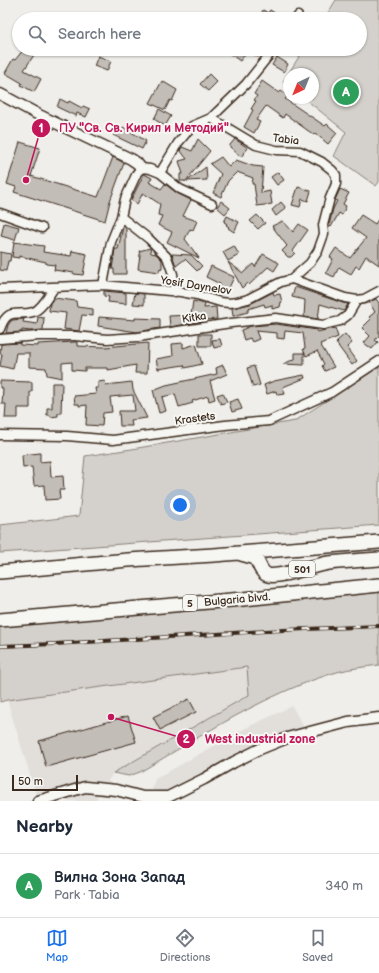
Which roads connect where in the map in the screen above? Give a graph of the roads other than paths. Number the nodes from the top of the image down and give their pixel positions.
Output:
1 (268, 56) edge
2 (0, 94) edge
3 (211, 118) junction
4 (142, 168) junction
5 (160, 173) junction
6 (212, 204) dead end
7 (0, 213) edge
8 (121, 217) junction
9 (42, 228) dead end
10 (292, 279) junction
11 (103, 285) junction
12 (54, 288) junction
13 (0, 289) edge
14 (379, 291) edge
15 (175, 292) junction
16 (357, 300) junction
17 (0, 329) edge
18 (0, 339) edge
19 (379, 362) edge
20 (0, 435) edge
21 (379, 542) edge
22 (236, 553) junction
23 (379, 559) edge
24 (0, 572) edge
25 (379, 585) edge
26 (0, 620) edge
27 (379, 718) edge
28 (38, 801) edge

1 - 3 street
2 - 4 street
3 - 5 street
3 - 10 street, Tabia
4 - 5 street
4 - 8 street
5 - 6 street
7 - 9 street
8 - 11 street
8 - 15 street
10 - 15 street, Yosif Daynelov
10 - 16 street
11 - 12 street, Yosif Daynelov
11 - 15 street, Yosif Daynelov
12 - 13 street, Yosif Daynelov
12 - 17 street
14 - 16 street
16 - 18 street, Kitka
19 - 20 street, Krastets
21 - 22 highway
22 - 23 highway, 501
22 - 24 highway
25 - 26 highway, Bulgaria blvd. / 5
27 - 28 street

